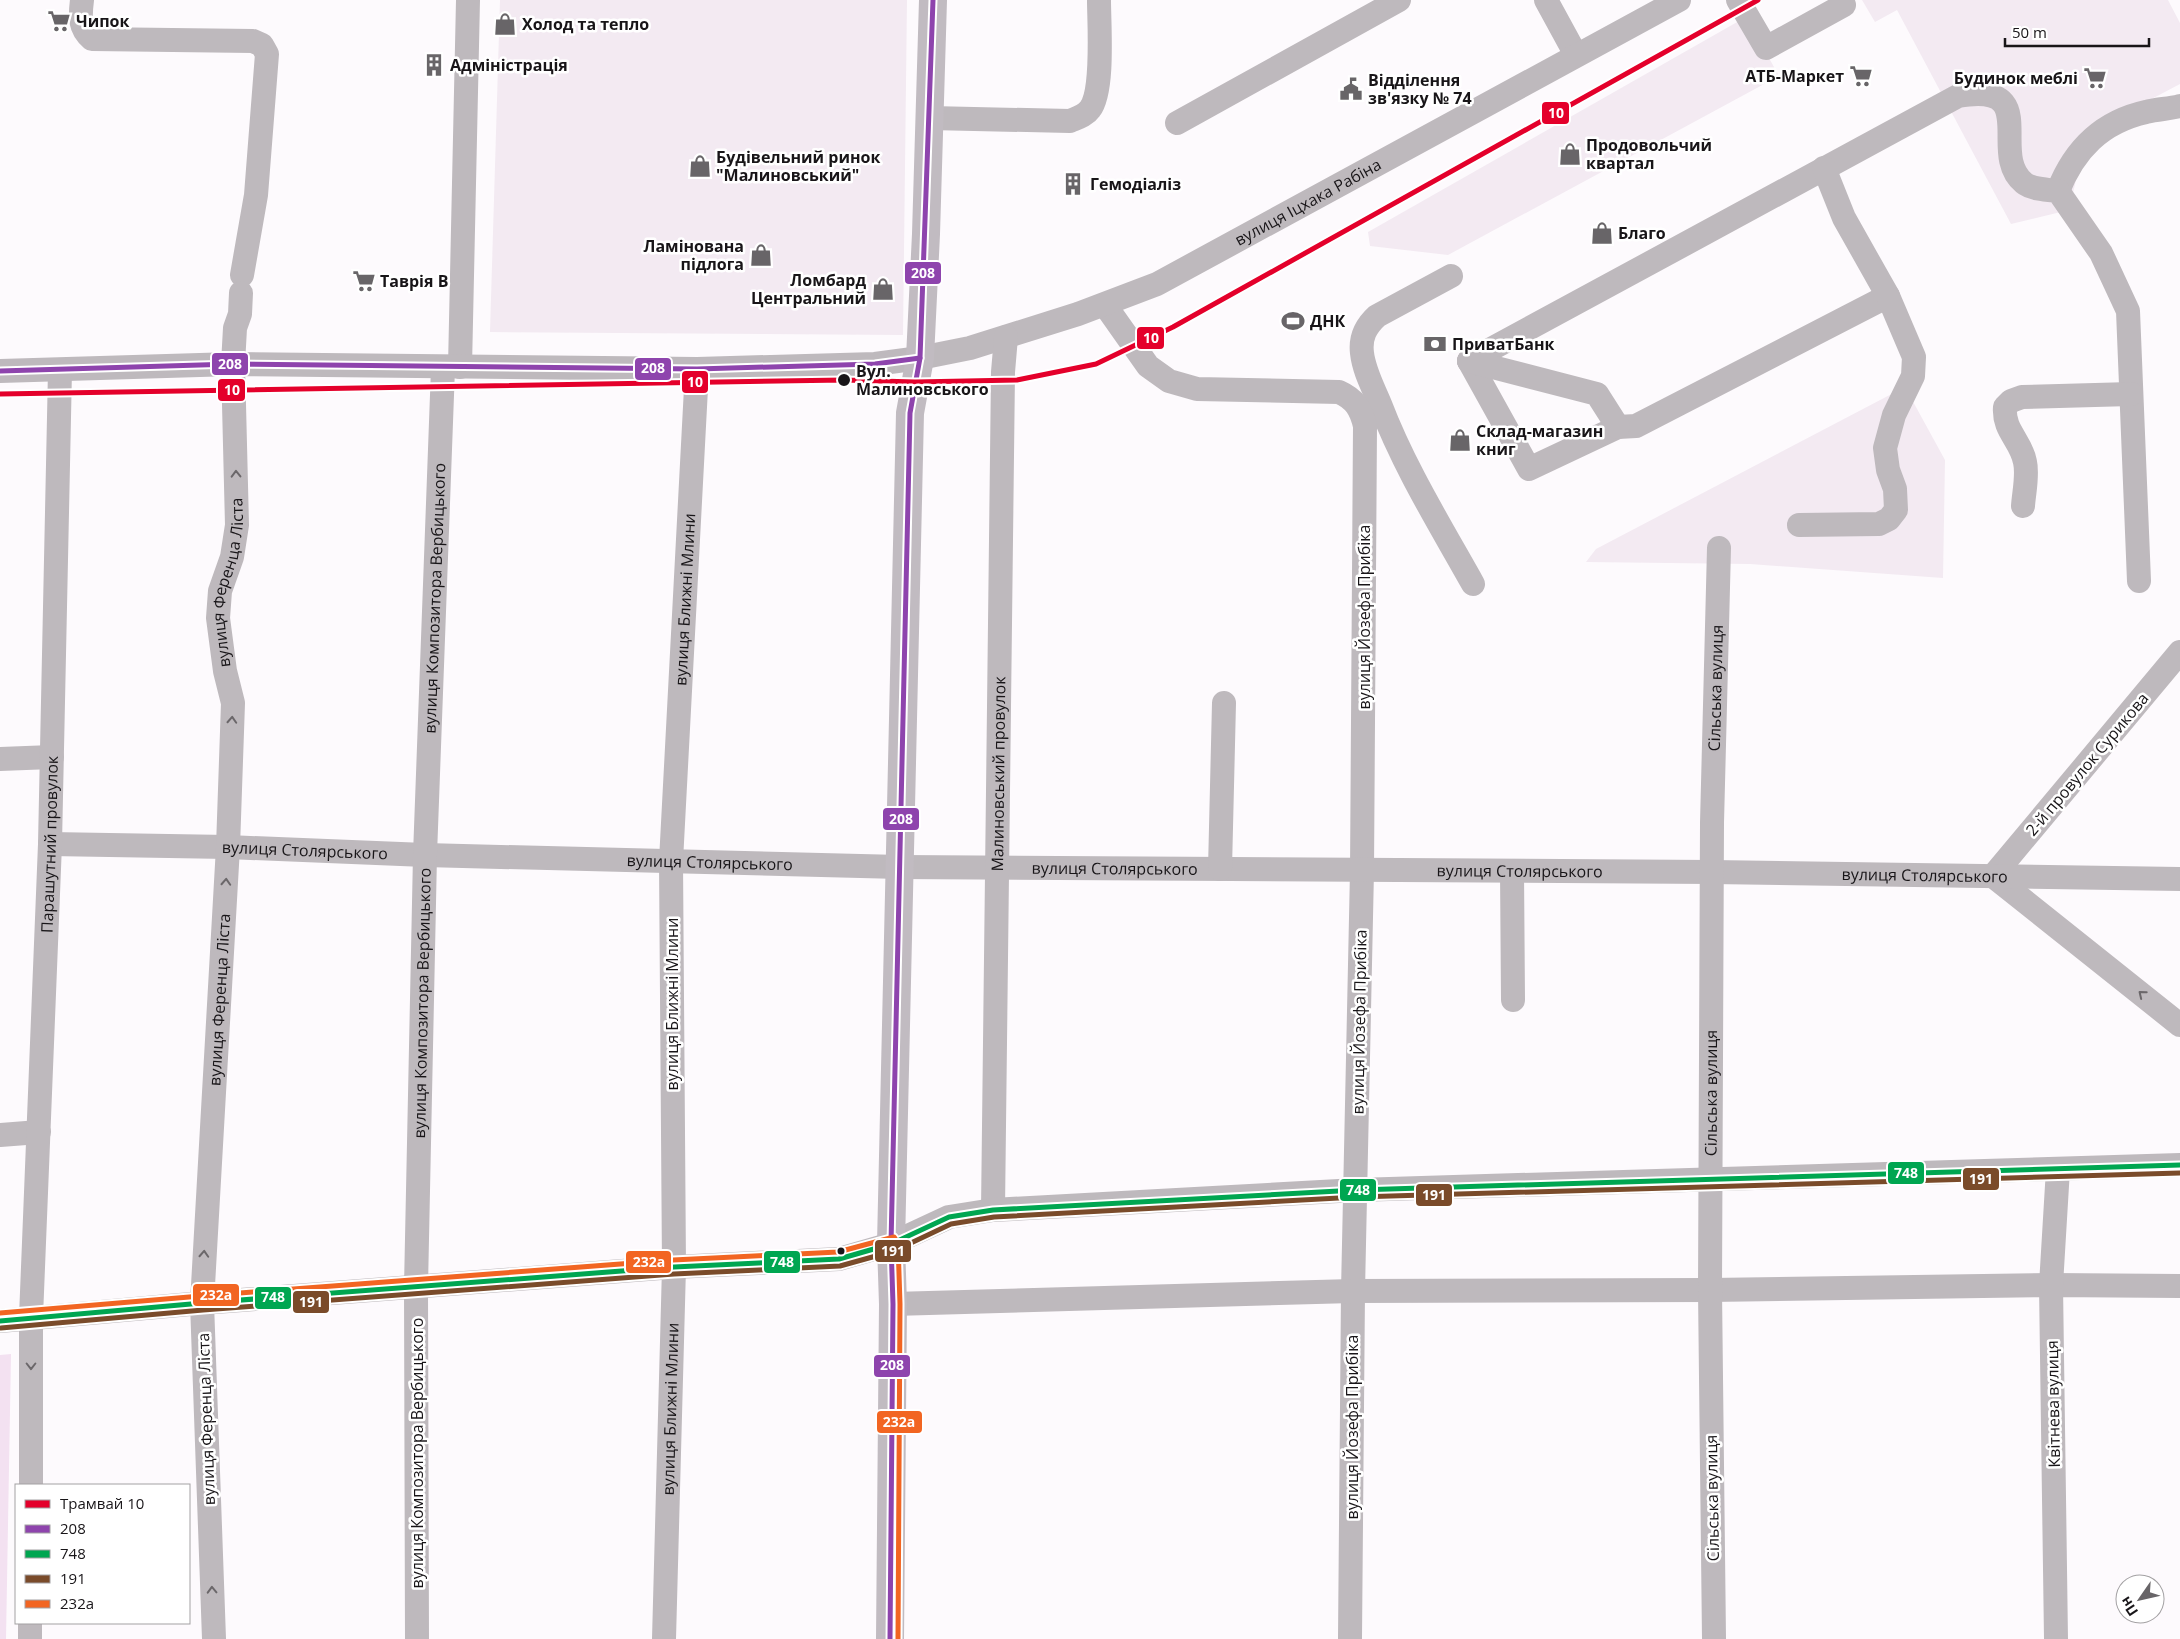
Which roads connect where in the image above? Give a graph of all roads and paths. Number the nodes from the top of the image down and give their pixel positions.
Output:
1 (82, 0) edge
2 (468, 0) edge
3 (933, 0) edge
4 (1099, 0) edge
5 (1399, 0) edge
6 (1546, 0) edge
7 (1679, 0) edge
8 (1738, 0) edge
9 (1842, 0) edge
10 (1576, 55) junction
11 (2180, 106) edge
12 (930, 118) junction
13 (1177, 123) dead end
14 (1824, 168) junction
15 (2058, 192) junction
16 (1451, 276) dead end
17 (1888, 296) junction
18 (1105, 305) junction
19 (1006, 337) junction
20 (920, 358) junction
21 (1469, 361) junction
22 (233, 364) junction
23 (452, 367) junction
24 (696, 369) junction
25 (60, 370) junction
26 (0, 371) edge
27 (2131, 394) junction
28 (1362, 402) junction
29 (1618, 427) junction
30 (2023, 506) dead end
31 (1798, 526) dead end
32 (1719, 548) dead end
33 (2139, 581) dead end
34 (1473, 584) dead end
35 (2180, 652) edge
36 (1224, 704) dead end
37 (52, 757) junction
38 (0, 759) edge
39 (50, 844) junction
40 (228, 846) junction
41 (425, 855) junction
42 (671, 861) junction
43 (996, 866) junction
44 (900, 867) junction
45 (1220, 869) junction
46 (1362, 871) junction
47 (1512, 871) junction
48 (1712, 872) junction
49 (1993, 876) junction
50 (2180, 879) edge
51 (1513, 1000) dead end
52 (2180, 1025) edge
53 (39, 1132) junction
54 (0, 1134) edge
55 (2180, 1165) edge
56 (2058, 1169) junction
57 (1711, 1180) junction
58 (1357, 1190) junction
59 (993, 1210) junction
60 (891, 1244) junction
61 (674, 1267) junction
62 (2051, 1285) junction
63 (2180, 1286) edge
64 (416, 1287) junction
65 (1710, 1290) junction
66 (1353, 1291) junction
67 (202, 1303) junction
68 (893, 1304) junction
69 (31, 1317) junction
70 (0, 1321) edge
71 (30, 1484) edge
72 (30, 1624) edge
73 (30, 1639) edge
74 (214, 1639) edge
75 (417, 1639) edge
76 (664, 1639) edge
77 (890, 1639) edge
78 (1350, 1639) edge
79 (1714, 1639) edge
80 (2056, 1639) edge

1 - 22 street, вулиця Ференца Ліста
2 - 23 street, вулиця Композитора Вербицького
3 - 12 main road
4 - 12 street
5 - 13 street
6 - 10 street
7 - 10 street, вулиця Іцхака Рабіна
8 - 9 street
10 - 18 street, вулиця Іцхака Рабіна
11 - 15 street
12 - 20 main road
14 - 15 street
14 - 17 street
14 - 21 street
15 - 27 street
16 - 28 street
17 - 29 street
17 - 31 street
18 - 19 street, вулиця Іцхака Рабіна
18 - 28 street
19 - 20 street, вулиця Іцхака Рабіна
19 - 43 street, Малиновський провулок
20 - 24 street, вулиця Іцхака Рабіна
20 - 44 main road
21 - 29 street
21 - 29 street
22 - 23 street, вулиця Іцхака Рабіна
22 - 25 street, вулиця Іцхака Рабіна
40 -> 22 street, вулиця Ференца Ліста
23 - 24 street, вулиця Іцхака Рабіна
23 - 41 street, вулиця Композитора Вербицького
24 - 42 street, вулиця Ближні Млини
25 - 26 street, вулиця Іцхака Рабіна
25 - 37 street, Парашутний провулок
27 - 30 street
27 - 33 street
28 - 34 street
28 - 46 street, вулиця Йозефа Прибіка
32 - 48 street, Сільська вулиця
35 - 49 street, 2-й провулок Сурикова
36 - 45 street
37 - 38 street
37 - 39 street, Парашутний провулок
39 - 40 street, вулиця Столярського
39 - 53 street, Парашутний провулок
40 - 41 street, вулиця Столярського
67 -> 40 street, вулиця Ференца Ліста
41 - 42 street, вулиця Столярського
41 - 64 street, вулиця Композитора Вербицького
42 - 44 street, вулиця Столярського
42 - 61 street, вулиця Ближні Млини
43 - 44 street, вулиця Столярського
43 - 45 street, вулиця Столярського
43 - 59 street, Малиновський провулок
44 - 60 main road
45 - 46 street, вулиця Столярського
46 - 47 street, вулиця Столярського
46 - 58 street, вулиця Йозефа Прибіка
47 - 48 street, вулиця Столярського
47 - 51 street
48 - 49 street, вулиця Столярського
48 - 57 street, Сільська вулиця
49 - 50 street, вулиця Столярського
52 -> 49 street
53 - 54 street
53 - 69 street, Парашутний провулок
55 - 56 street
56 - 57 street
56 - 62 street, Квітнева вулиця
57 - 58 street
57 - 65 street, Сільська вулиця
58 - 59 street
58 - 66 street, вулиця Йозефа Прибіка
59 - 60 street
60 - 61 street
60 - 68 main road
61 - 64 street
61 - 76 street, вулиця Ближні Млини
62 - 63 street
62 - 65 street
62 - 80 street, Квітнева вулиця
64 - 67 street
64 - 75 street, вулиця Композитора Вербицького
65 - 66 street
65 - 79 street, Сільська вулиця
66 - 68 street
66 - 78 street, вулиця Йозефа Прибіка
67 - 69 street
74 -> 67 street, вулиця Ференца Ліста
68 - 77 main road
69 - 70 street
69 -> 71 street, Парашутний провулок
72 - 73 street

